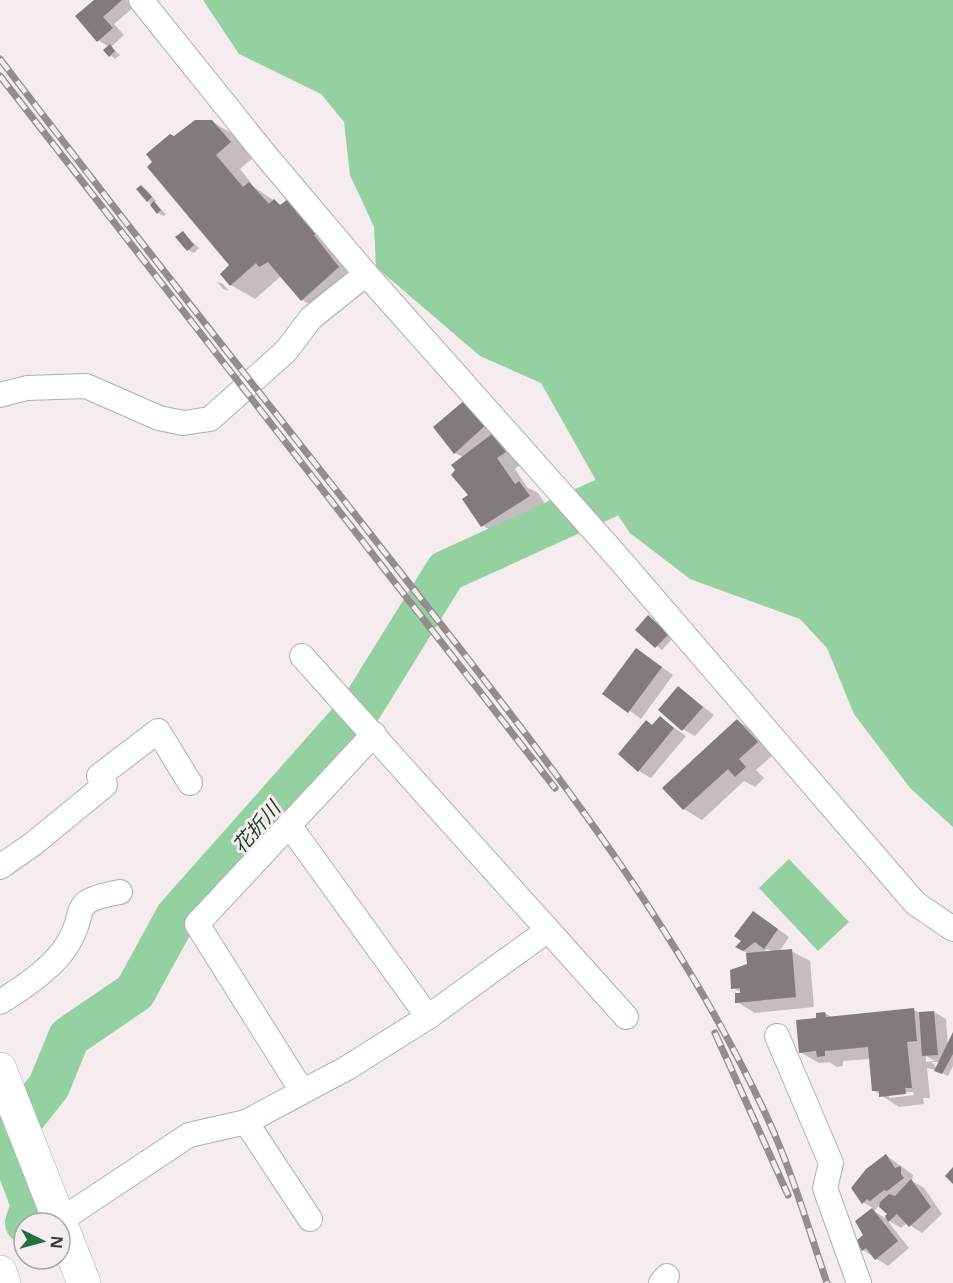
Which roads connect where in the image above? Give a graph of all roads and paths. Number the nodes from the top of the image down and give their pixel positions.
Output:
1 (141, 0) edge
2 (366, 274) junction
3 (0, 395) edge
4 (302, 656) dead end
5 (374, 734) junction
6 (190, 783) dead end
7 (289, 825) junction
8 (0, 867) edge
9 (120, 892) dead end
10 (953, 929) edge
11 (548, 930) junction
12 (0, 1002) edge
13 (428, 1017) junction
14 (626, 1017) dead end
15 (777, 1036) dead end
16 (0, 1069) edge
17 (302, 1091) junction
18 (246, 1122) junction
19 (57, 1211) edge
20 (72, 1213) edge
21 (310, 1219) dead end
22 (72, 1250) edge
23 (84, 1283) edge
24 (859, 1283) edge

1 - 2 street
2 - 3 street
2 - 10 street
4 - 5 street
5 - 7 street
5 - 11 street
6 - 8 street
7 - 13 street
7 - 17 street
9 - 12 street
11 - 13 street
11 - 14 street
13 - 17 street
15 - 24 street
16 - 19 main road
17 - 18 street
18 - 20 street
18 - 21 street
22 - 23 main road

